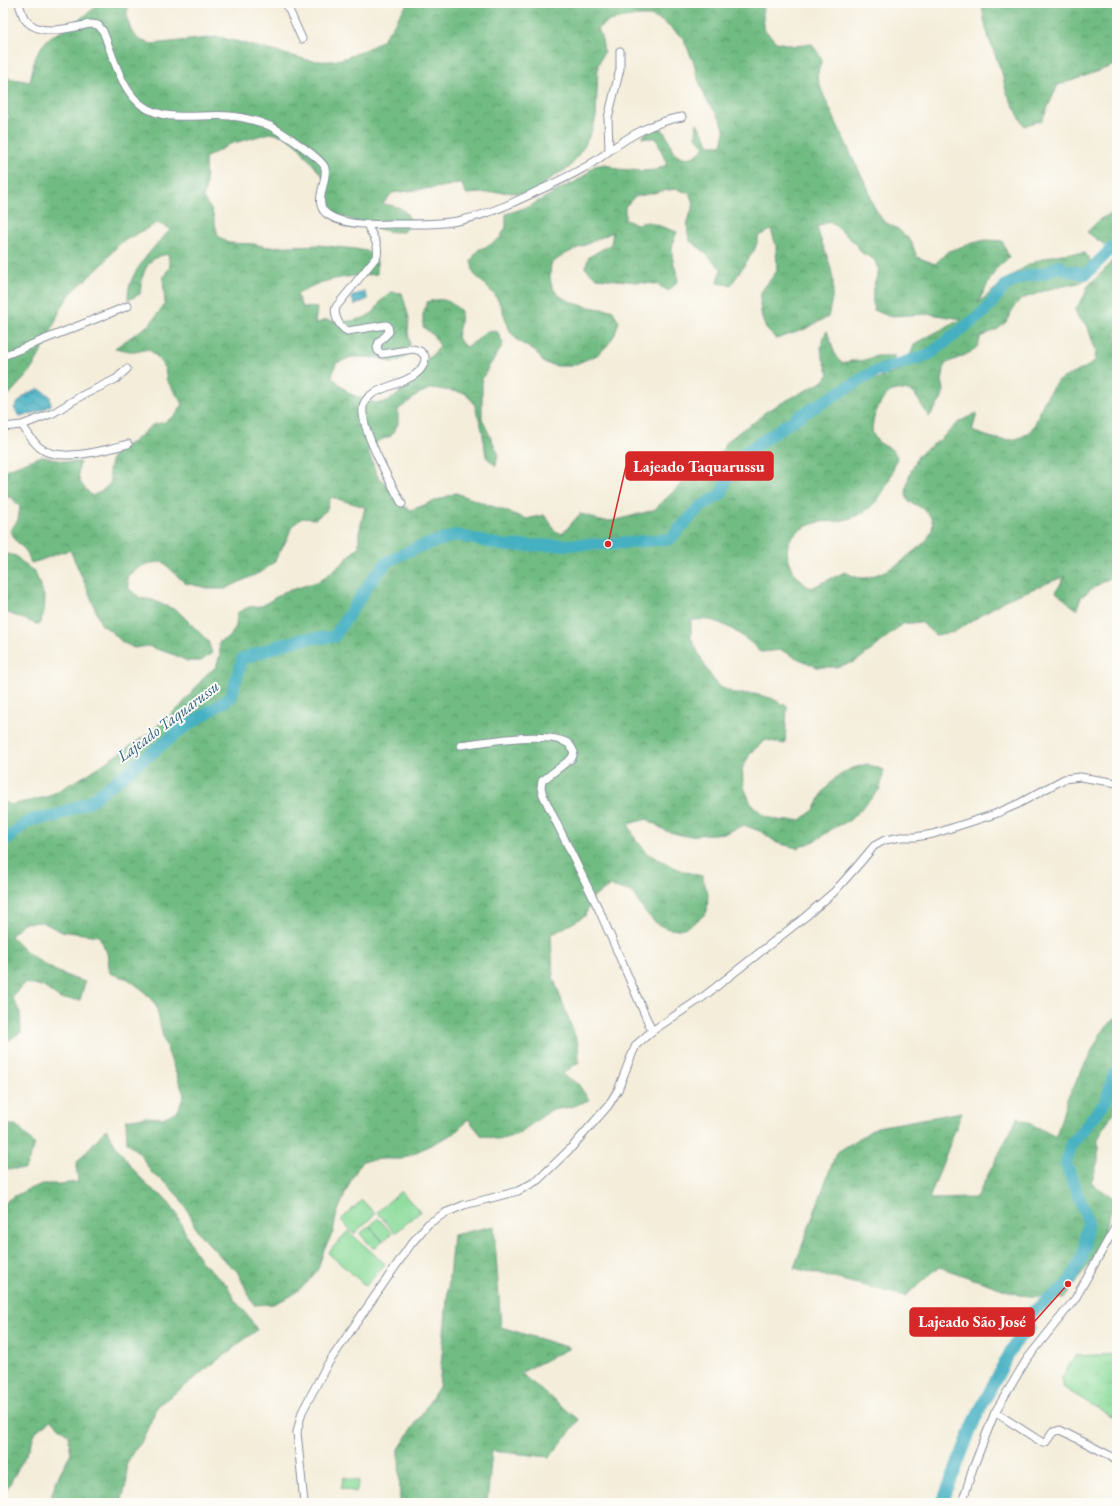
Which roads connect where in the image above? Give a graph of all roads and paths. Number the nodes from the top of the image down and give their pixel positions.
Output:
1 (18, 3) edge
2 (286, 3) edge
3 (302, 39) dead end
4 (620, 51) dead end
5 (682, 117) dead end
6 (609, 151) junction
7 (367, 225) junction
8 (128, 306) dead end
9 (3, 356) edge
10 (127, 369) dead end
11 (22, 424) junction
12 (3, 427) edge
13 (128, 444) dead end
14 (402, 504) dead end
15 (461, 745) dead end
16 (1117, 783) edge
17 (652, 1031) junction
18 (1117, 1224) edge
19 (995, 1412) junction
20 (1117, 1461) edge
21 (304, 1503) edge
22 (962, 1503) edge

1 - 7 street
2 - 3 street
4 - 6 street
5 - 6 street
6 - 7 street
7 - 14 street
8 - 9 street
10 - 11 street
11 - 12 street
11 - 13 street
15 - 17 street
16 - 17 street
17 - 21 street
18 - 19 street
19 - 20 street
19 - 22 street

